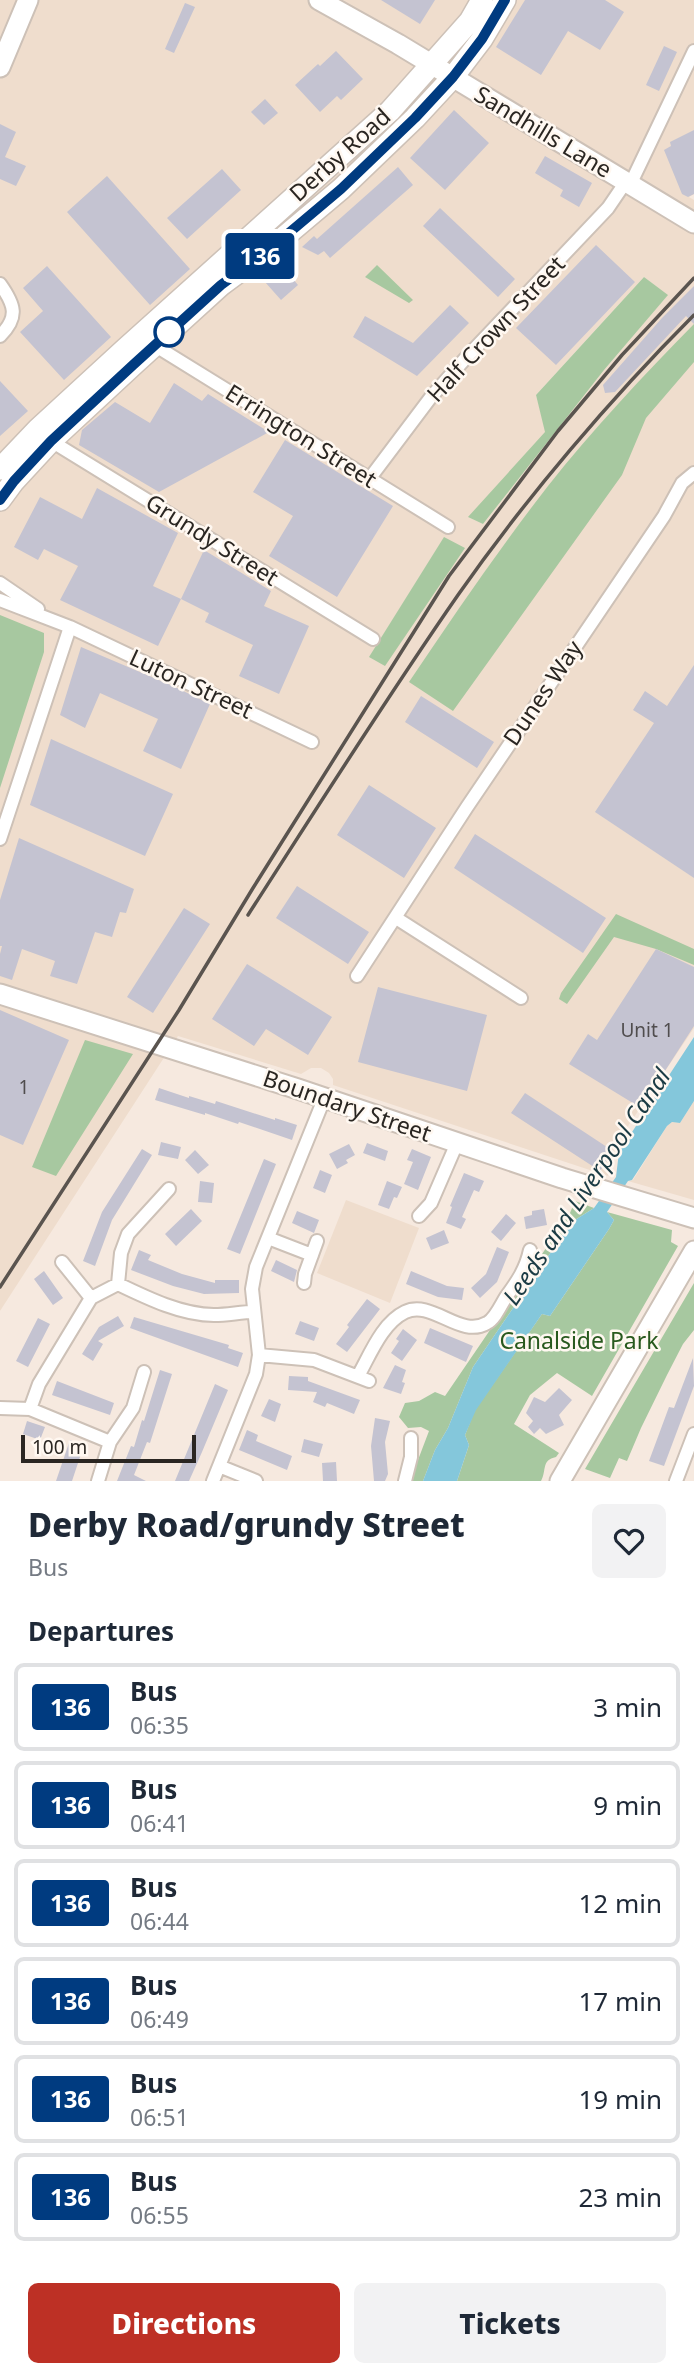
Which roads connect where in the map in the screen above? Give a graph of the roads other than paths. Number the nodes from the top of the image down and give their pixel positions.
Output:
1 (28, 0) edge
2 (319, 0) edge
3 (482, 0) edge
4 (505, 0) edge
5 (694, 51) edge
6 (432, 65) junction
7 (0, 67) edge
8 (453, 77) junction
9 (628, 184) junction
10 (694, 223) edge
11 (0, 284) edge
12 (0, 337) edge
13 (154, 345) junction
14 (51, 441) junction
15 (0, 469) edge
16 (694, 472) edge
17 (370, 478) junction
18 (0, 500) edge
19 (447, 527) dead end
20 (0, 583) edge
21 (0, 600) edge
22 (49, 617) junction
23 (70, 627) junction
24 (373, 639) dead end
25 (312, 742) dead end
26 (0, 839) edge
27 (396, 918) junction
28 (357, 976) dead end
29 (0, 994) edge
30 (521, 998) dead end
31 (324, 1099) junction
32 (457, 1143) junction
33 (169, 1189) dead end
34 (419, 1216) dead end
35 (690, 1221) edge
36 (268, 1238) junction
37 (317, 1241) dead end
38 (530, 1250) dead end
39 (694, 1251) edge
40 (312, 1255) junction
41 (62, 1262) dead end
42 (304, 1283) dead end
43 (118, 1284) junction
44 (91, 1298) junction
45 (254, 1312) junction
46 (260, 1354) junction
47 (128, 1378) dead end
48 (0, 1408) edge
49 (30, 1409) junction
50 (694, 1434) edge
51 (411, 1438) dead end
52 (110, 1442) junction
53 (219, 1465) junction
54 (98, 1481) edge
55 (213, 1481) edge
56 (256, 1481) edge
57 (405, 1481) edge
58 (560, 1481) edge
59 (676, 1481) edge

1 - 7 main road
2 - 6 main road, Sandhills Lane
3 - 6 highway, Derby Road
4 - 8 highway, Derby Road
5 - 9 street, Half Crown Street
6 - 8 main road, Sandhills Lane
6 - 15 highway, Derby Road
8 - 9 main road, Sandhills Lane
8 - 13 highway, Derby Road
9 - 10 main road, Sandhills Lane
9 - 17 street, Half Crown Street
11 - 12 street
13 - 14 highway, Derby Road
13 - 17 street, Errington Street
14 - 18 highway, Derby Road
14 - 24 street, Grundy Street
16 - 27 street, Dunes Way
17 - 19 street, Errington Street
20 - 22 street
21 - 22 street
22 - 23 street
23 - 25 street, Luton Street
23 - 26 street
27 - 28 street, Dunes Way
27 - 30 street
29 - 31 main road, Boundary Street
31 - 32 main road, Boundary Street
31 - 36 street
32 - 34 street
32 - 35 main road, Boundary Street
33 - 43 street
36 - 40 street
36 - 45 street
37 - 40 street
38 - 46 street
39 - 58 main road
40 - 42 street
41 - 44 street
43 - 44 street
43 - 45 street
44 - 49 street
45 - 46 street
46 - 53 street
47 - 52 street
48 - 49 street
49 - 52 street
50 - 59 street
51 - 57 street
52 - 54 street
53 - 55 street
53 - 56 street

